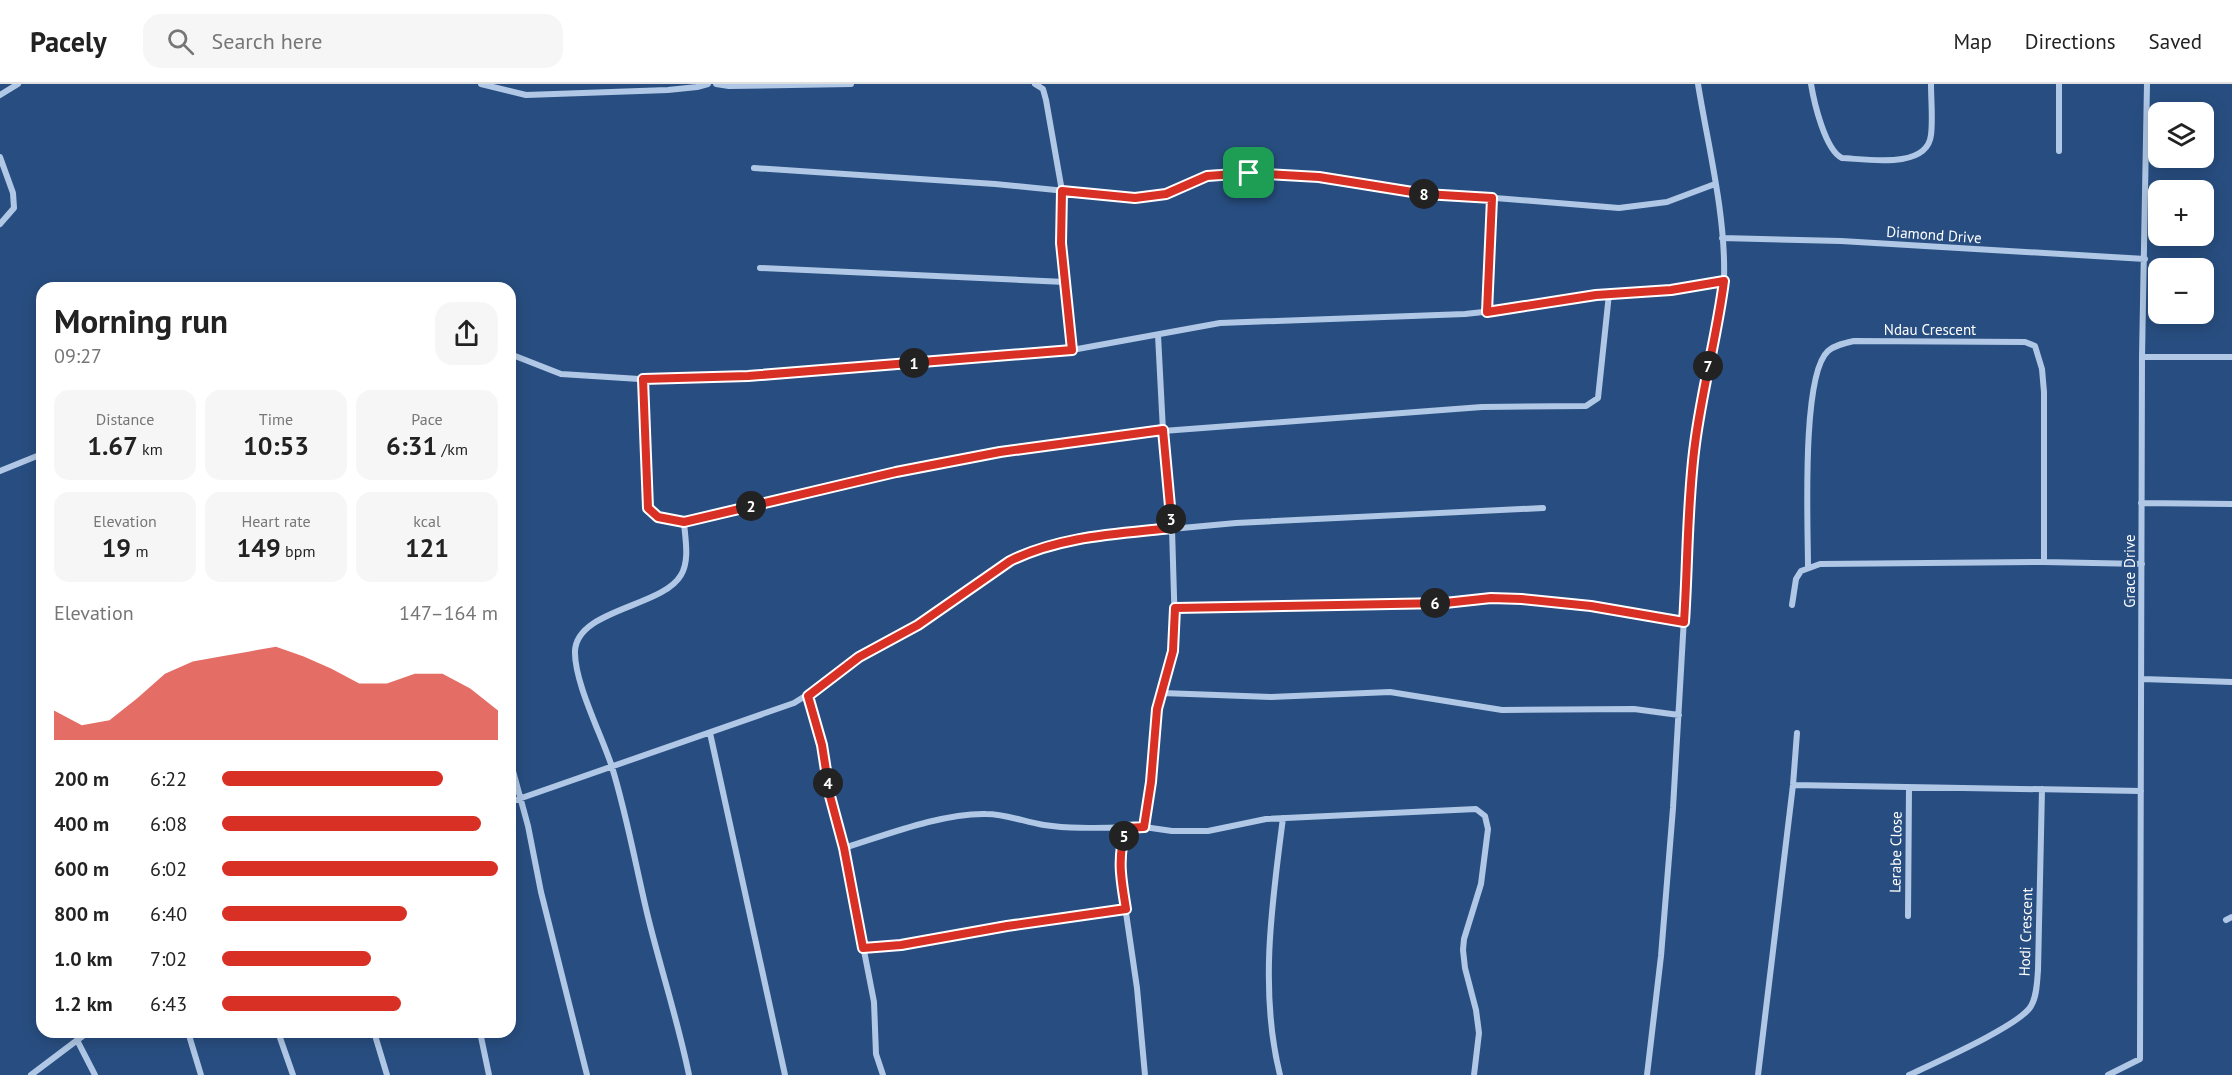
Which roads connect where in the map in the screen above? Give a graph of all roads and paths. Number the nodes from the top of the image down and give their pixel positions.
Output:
1 (18, 84) edge
2 (482, 84) edge
3 (708, 84) edge
4 (716, 84) edge
5 (851, 84) edge
6 (1035, 84) edge
7 (1698, 84) edge
8 (1811, 84) edge
9 (1931, 84) edge
10 (2059, 84) edge
11 (2147, 84) edge
12 (0, 95) edge
13 (2059, 152) dead end
14 (0, 158) edge
15 (754, 168) dead end
16 (1715, 184) junction
17 (1062, 191) junction
18 (1492, 198) junction
19 (0, 224) edge
20 (1722, 238) junction
21 (2145, 259) junction
22 (760, 268) dead end
23 (1724, 281) junction
24 (1065, 282) junction
25 (1609, 294) junction
26 (1487, 312) junction
27 (1158, 335) junction
28 (1072, 350) junction
29 (516, 356) edge
30 (2142, 357) junction
31 (2232, 357) edge
32 (643, 379) junction
33 (1163, 430) junction
34 (36, 456) edge
35 (0, 471) edge
36 (2142, 503) junction
37 (2232, 504) edge
38 (1543, 508) dead end
39 (684, 522) junction
40 (1172, 528) junction
41 (2044, 562) junction
42 (2142, 564) junction
43 (1808, 567) junction
44 (1792, 605) dead end
45 (1175, 608) junction
46 (1684, 622) junction
47 (2142, 680) junction
48 (2232, 682) edge
49 (1162, 693) junction
50 (808, 696) junction
51 (1679, 715) junction
52 (710, 733) junction
53 (1797, 733) dead end
54 (612, 767) junction
55 (516, 783) edge
56 (1793, 785) junction
57 (1909, 788) junction
58 (2042, 789) junction
59 (2141, 791) junction
60 (520, 798) junction
61 (516, 799) edge
62 (1283, 819) junction
63 (1144, 827) junction
64 (1126, 828) junction
65 (844, 848) junction
66 (1126, 909) junction
67 (1908, 916) dead end
68 (863, 948) junction
69 (80, 1038) edge
70 (190, 1038) edge
71 (280, 1038) edge
72 (376, 1038) edge
73 (481, 1038) edge
74 (77, 1040) junction
75 (31, 1075) edge
76 (95, 1075) edge
77 (201, 1075) edge
78 (292, 1075) edge
79 (387, 1075) edge
80 (489, 1075) edge
81 (587, 1075) edge
82 (689, 1075) edge
83 (785, 1075) edge
84 (883, 1075) edge
85 (1145, 1075) edge
86 (1280, 1075) edge
87 (1474, 1075) edge
88 (1647, 1075) edge
89 (1758, 1075) edge
90 (1909, 1075) edge
91 (2108, 1075) edge

1 - 12 street
2 - 3 street
4 - 5 street
6 - 17 street
7 - 16 street
8 - 9 street
10 - 13 street
11 - 21 street, Grace Drive
14 - 19 street
15 - 17 street
16 - 18 street
16 - 20 street
17 - 18 street
17 - 24 street
18 - 26 street
20 - 21 street, Diamond Drive
20 - 23 street
21 - 30 street, Grace Drive
22 - 24 street
23 - 25 street
23 - 46 street
24 - 28 street
25 - 26 street
25 - 33 street
26 - 27 street
27 - 28 street
27 - 33 street
28 - 32 street
29 - 32 street
30 - 31 street
30 - 36 street, Grace Drive
32 - 39 street
33 - 39 street
33 - 40 street
34 - 35 street
36 - 37 street
36 - 42 street, Grace Drive
38 - 40 street
39 - 54 street
40 - 45 street
40 - 50 street
41 - 42 street
41 - 43 street
41 - 43 street, Ndau Crescent
42 - 47 street, Grace Drive
43 - 44 street, Ndau Crescent
45 - 46 street
45 - 49 street
46 - 51 street
47 - 48 street
47 - 59 street, Grace Drive
49 - 51 street
49 - 63 street
50 - 52 street
50 - 65 street
51 - 88 street
52 - 54 street
52 - 83 street
53 - 56 street
54 - 60 street
54 - 82 street
55 - 60 street
56 - 57 street
56 - 89 street
57 - 58 street
57 - 67 street, Lerabe Close
58 - 59 street
58 - 90 street, Hodi Crescent
59 - 91 street, Grace Drive
60 - 61 street
60 - 81 street
62 - 63 street
62 - 86 street
62 - 87 street
63 - 64 street
64 - 65 street
64 - 66 street
65 - 68 street
66 - 68 street
66 - 85 street
68 - 84 street
69 - 74 street
70 - 77 street
71 - 78 street
72 - 79 street
73 - 80 street
74 - 75 street
74 - 76 street

